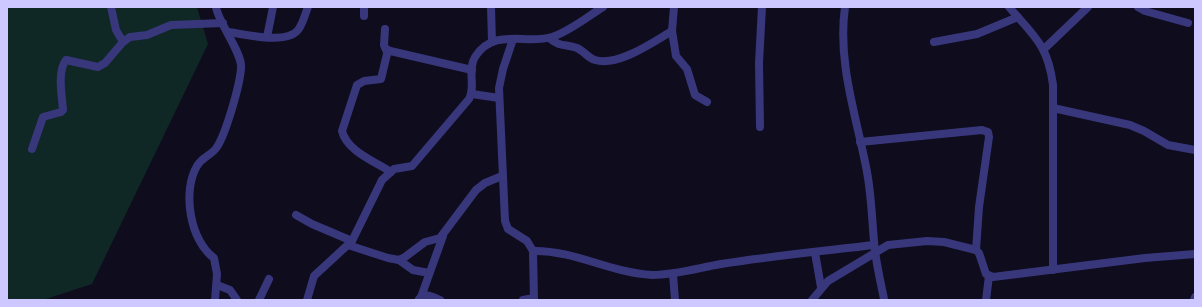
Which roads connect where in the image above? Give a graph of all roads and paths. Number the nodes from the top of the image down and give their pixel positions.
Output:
1 (111, 7) edge
2 (216, 7) edge
3 (273, 7) edge
4 (308, 7) edge
5 (364, 7) edge
6 (491, 7) edge
7 (603, 7) edge
8 (674, 7) edge
9 (762, 7) edge
10 (845, 7) edge
11 (1009, 7) edge
12 (1088, 7) edge
13 (1138, 7) edge
14 (364, 16) dead end
15 (1018, 17) junction
16 (223, 23) junction
17 (1188, 24) dead end
18 (385, 29) dead end
19 (672, 31) junction
20 (228, 32) junction
21 (267, 37) junction
22 (549, 38) junction
23 (513, 39) junction
24 (123, 42) junction
25 (492, 42) junction
26 (934, 42) dead end
27 (1044, 49) junction
28 (388, 50) junction
29 (472, 70) junction
30 (472, 94) junction
31 (499, 98) junction
32 (707, 102) dead end
33 (1053, 108) junction
34 (760, 127) dead end
35 (860, 142) junction
36 (32, 149) dead end
37 (1195, 150) edge
38 (391, 172) junction
39 (502, 176) junction
40 (296, 215) dead end
41 (444, 233) junction
42 (350, 243) junction
43 (875, 249) junction
44 (976, 250) junction
45 (533, 251) junction
46 (815, 252) junction
47 (1195, 254) edge
48 (399, 260) junction
49 (1053, 270) junction
50 (429, 273) junction
51 (673, 274) junction
52 (988, 276) junction
53 (269, 279) dead end
54 (217, 285) junction
55 (821, 287) junction
56 (1195, 297) edge
57 (420, 299) edge
58 (534, 299) edge
59 (884, 299) edge
60 (215, 300) edge
61 (237, 300) edge
62 (259, 300) edge
63 (306, 300) edge
64 (440, 300) edge
65 (523, 300) edge
66 (674, 300) edge
67 (812, 300) edge
68 (986, 300) edge
69 (1194, 300) edge

1 - 24 street
2 - 16 street
3 - 21 street
4 - 21 street
5 - 14 street
6 - 25 street
7 - 22 street
8 - 19 street
9 - 34 street
10 - 35 street
11 - 15 street
12 - 27 street
13 - 17 street
15 - 26 street
15 - 27 street
16 - 20 street
16 - 24 street
18 - 28 street
19 - 22 street
19 - 32 street
20 - 21 street
20 - 54 street
22 - 23 street
23 - 25 street
23 - 31 street
24 - 36 street
25 - 29 street
27 - 33 street
28 - 29 street
28 - 38 street
29 - 30 street
30 - 31 street
30 - 38 street
31 - 39 street
33 - 37 street
33 - 49 street
35 - 43 street
35 - 44 street
38 - 42 street
39 - 41 street
39 - 45 street
40 - 42 street
41 - 48 street
41 - 50 street
42 - 48 street
42 - 63 street
43 - 44 street
43 - 46 street
43 - 55 street
43 - 59 street
44 - 52 street
45 - 51 street
45 - 58 street
46 - 51 street
46 - 55 street
47 - 49 street
48 - 50 street
49 - 52 street
50 - 57 street
51 - 66 street
52 - 68 street
53 - 62 street
54 - 60 street
54 - 61 street
55 - 67 street
56 - 69 street
57 - 64 street
58 - 65 street

